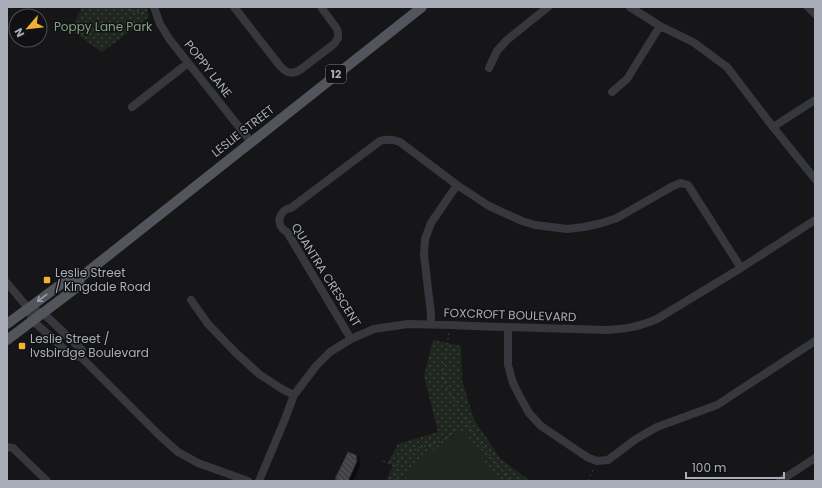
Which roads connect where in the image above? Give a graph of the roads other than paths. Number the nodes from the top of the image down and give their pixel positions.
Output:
1 (234, 7) edge
2 (321, 7) edge
3 (422, 7) edge
4 (548, 7) edge
5 (630, 7) edge
6 (808, 7) edge
7 (152, 9) edge
8 (815, 14) edge
9 (660, 26) junction
10 (188, 63) junction
11 (489, 68) dead end
12 (612, 92) dead end
13 (815, 100) edge
14 (132, 108) dead end
15 (773, 127) junction
16 (251, 142) junction
17 (815, 178) edge
18 (457, 185) junction
19 (815, 220) edge
20 (740, 268) junction
21 (81, 277) junction
22 (7, 283) edge
23 (191, 300) dead end
24 (28, 308) junction
25 (43, 313) junction
26 (33, 321) junction
27 (7, 324) edge
28 (431, 324) junction
29 (508, 328) junction
30 (351, 339) junction
31 (7, 340) edge
32 (815, 341) edge
33 (81, 357) junction
34 (294, 395) junction
35 (7, 447) edge
36 (815, 458) edge
37 (46, 481) edge
38 (248, 481) edge
39 (259, 481) edge
40 (780, 481) edge

1 - 2 street
3 - 16 main road, LESLIE STREET / 12
4 - 11 street
5 - 9 street
6 - 8 street
7 - 10 street, POPPY LANE
9 - 12 street
9 - 15 street
10 - 14 street
10 - 16 street, POPPY LANE
13 - 15 street
15 - 17 street
16 - 21 main road, LESLIE STREET / 12
18 - 20 street, QUANTRA CRESCENT
18 - 28 street
18 - 30 street, QUANTRA CRESCENT
19 - 20 street, FOXCROFT BOULEVARD
20 - 29 street, FOXCROFT BOULEVARD
21 -> 24 main road, LESLIE STREET / 12
21 - 25 main road, LESLIE STREET / 12
22 - 24 street
23 - 34 street
24 - 25 street
24 - 26 street
24 - 27 main road, LESLIE STREET / 12
25 - 26 main road, LESLIE STREET / 12
25 - 33 street
26 - 31 main road, LESLIE STREET / 12
26 - 33 street
28 - 29 street, FOXCROFT BOULEVARD
28 - 30 street, FOXCROFT BOULEVARD
29 - 32 street
30 - 34 street, FOXCROFT BOULEVARD
33 - 38 street
34 - 39 street, FOXCROFT BOULEVARD
35 - 37 street
36 - 40 street

